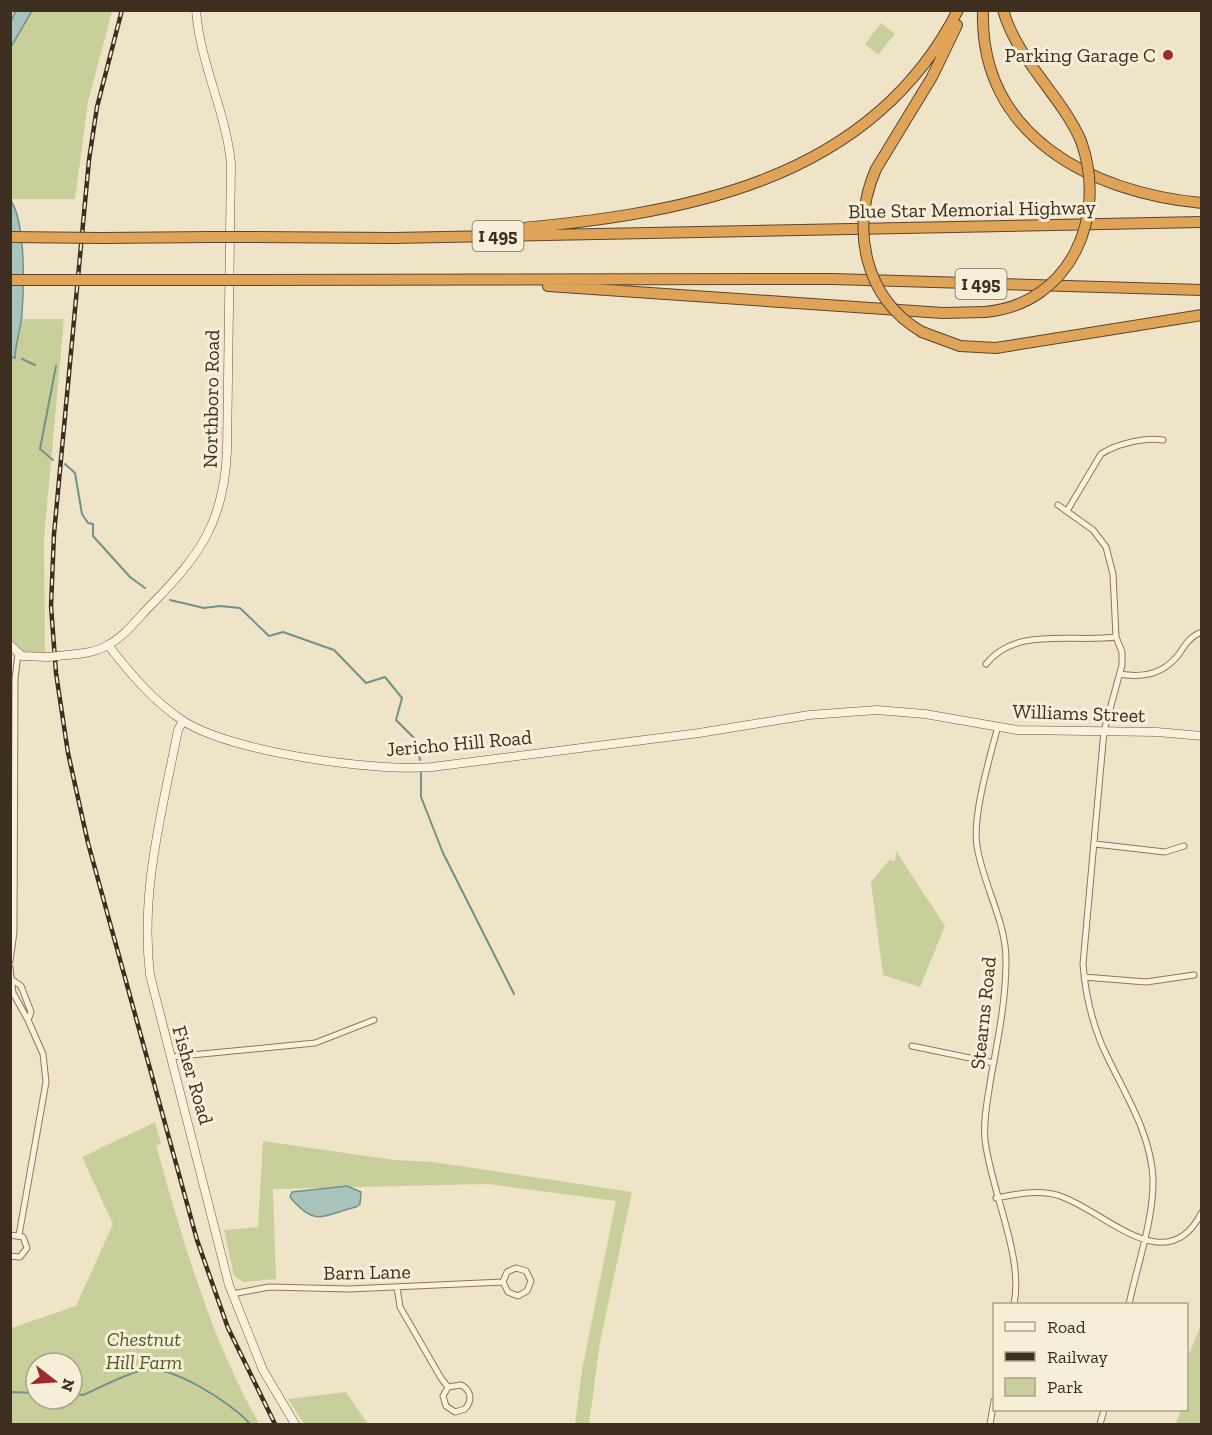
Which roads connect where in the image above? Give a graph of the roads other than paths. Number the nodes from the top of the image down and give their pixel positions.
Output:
1 (196, 10) edge
2 (960, 10) edge
3 (983, 10) edge
4 (1003, 10) edge
5 (1202, 203) edge
6 (1202, 222) edge
7 (10, 237) edge
8 (393, 238) junction
9 (458, 279) junction
10 (10, 280) edge
11 (1202, 290) edge
12 (1202, 315) edge
13 (1163, 440) dead end
14 (1058, 505) dead end
15 (1067, 511) junction
16 (1202, 632) edge
17 (1116, 637) junction
18 (10, 645) edge
19 (108, 645) junction
20 (18, 654) junction
21 (986, 664) dead end
22 (1120, 674) junction
23 (848, 712) joint
24 (183, 720) junction
25 (998, 726) junction
26 (1104, 731) junction
27 (1202, 736) edge
28 (1095, 844) junction
29 (1184, 846) dead end
30 (10, 961) edge
31 (10, 968) edge
32 (1194, 975) dead end
33 (1084, 977) junction
34 (14, 981) junction
35 (28, 1020) junction
36 (374, 1020) dead end
37 (912, 1046) dead end
38 (171, 1057) junction
39 (994, 1063) junction
40 (996, 1198) junction
41 (1202, 1212) edge
42 (10, 1235) edge
43 (19, 1235) junction
44 (1143, 1240) junction
45 (10, 1256) edge
46 (503, 1282) junction
47 (397, 1287) junction
48 (232, 1294) junction
49 (1014, 1303) edge
50 (1129, 1303) edge
51 (448, 1387) junction
52 (993, 1407) edge
53 (295, 1425) edge
54 (990, 1425) edge

1 - 19 street, Northboro Road
2 - 8 highway
2 - 12 highway, bridge
3 - 5 highway
4 - 9 highway, bridge
6 - 8 highway, Blue Star Memorial Highway / I 495
7 - 8 highway, I 495, bridge
9 - 10 highway, I 495, bridge
9 - 11 highway, I 495
13 - 15 street
14 - 15 street
15 - 17 street
16 - 22 street
17 - 21 street
17 - 22 street
18 - 20 street
19 - 20 street, Northboro Road, bridge
19 - 24 street, Jericho Hill Road
20 - 30 street
22 - 26 street
23 - 24 street, Jericho Hill Road
23 - 25 street, Williams Street
24 - 38 street, Fisher Road
25 - 26 street, Williams Street
25 - 39 street, Stearns Road
26 - 27 street, Williams Street
26 - 28 street
28 - 29 street
28 - 33 street
31 - 34 street
32 - 33 street
33 - 44 street
34 - 35 street
34 - 35 street
35 - 43 street
36 - 38 street
37 - 39 street
38 - 48 street, Fisher Road
39 - 40 street, Stearns Road
40 - 44 street
40 - 49 street, Stearns Road
41 - 44 street
42 - 43 street
43 - 45 street
44 - 50 street
46 - 46 street, Barn Lane
46 - 47 street, Barn Lane
47 - 48 street, Barn Lane
47 - 51 street
48 - 53 street, Fisher Road
51 - 51 street
52 - 54 street

